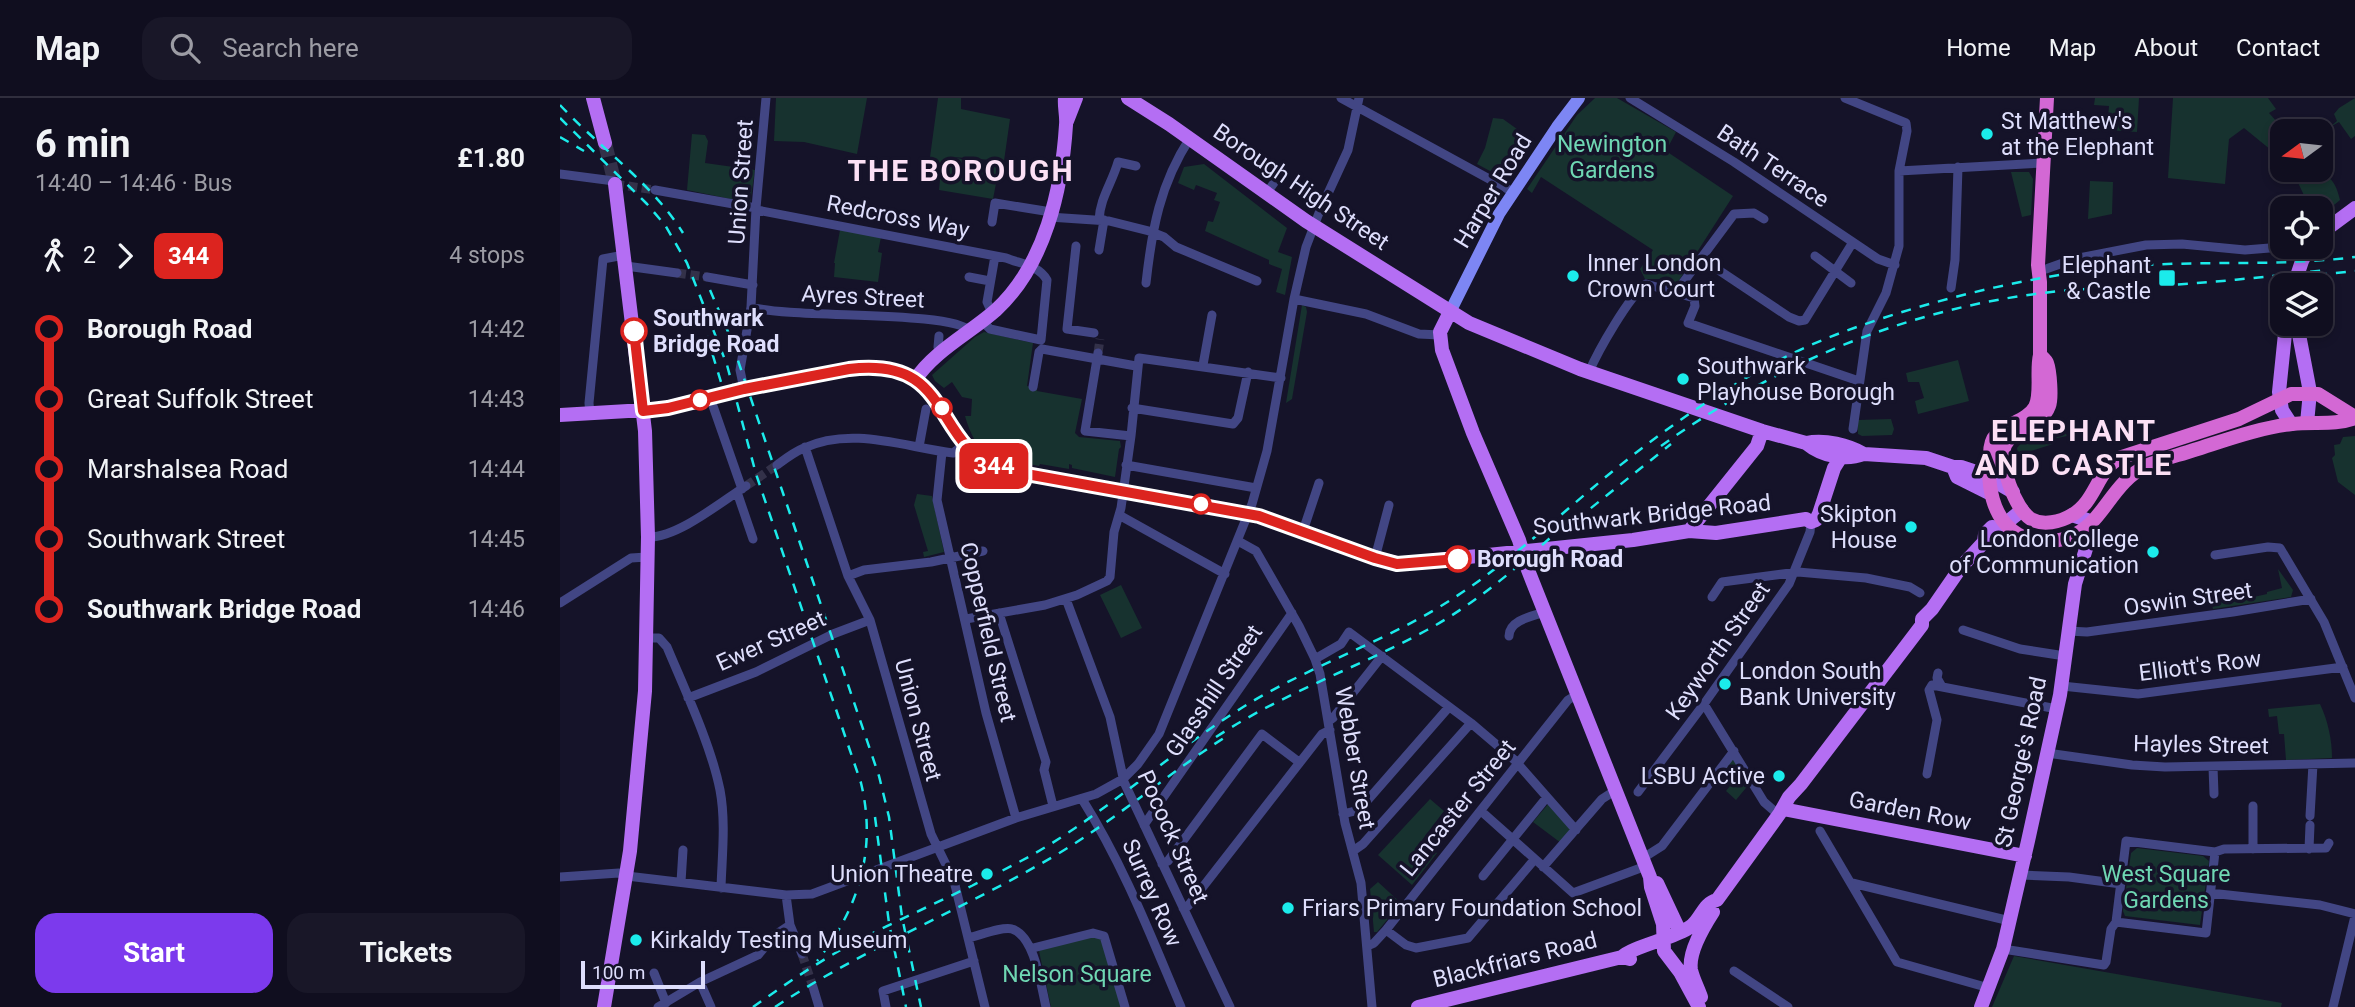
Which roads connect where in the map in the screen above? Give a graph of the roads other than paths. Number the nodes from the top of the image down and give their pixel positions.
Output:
1 (593, 98) edge
2 (766, 98) edge
3 (1065, 98) edge
4 (1076, 98) edge
5 (1128, 98) edge
6 (1341, 98) edge
7 (1580, 98) edge
8 (1630, 98) edge
9 (1845, 98) edge
10 (2047, 98) edge
11 (2056, 98) edge
12 (1357, 102) edge
13 (1067, 122) junction
14 (1190, 138) junction
15 (605, 143) tunnel mouth
16 (2043, 163) junction
17 (1136, 166) dead end
18 (1958, 167) junction
19 (1283, 170) dead end
20 (1899, 171) junction
21 (560, 174) edge
22 (614, 182) joint
23 (655, 190) tunnel mouth
24 (1513, 192) junction
25 (1266, 194) junction
26 (2355, 208) edge
27 (757, 209) junction
28 (1050, 214) junction
29 (1764, 219) dead end
30 (1101, 220) junction
31 (992, 222) dead end
32 (2333, 224) edge
33 (1314, 226) junction
34 (1152, 232) junction
35 (1853, 242) junction
36 (1076, 246) dead end
37 (2270, 248) edge
38 (1099, 250) dead end
39 (995, 256) junction
40 (1815, 256) dead end
41 (1702, 259) junction
42 (625, 260) junction
43 (1895, 265) junction
44 (1031, 266) junction
45 (1834, 270) junction
46 (677, 273) tunnel mouth
47 (2043, 275) junction
48 (707, 277) tunnel mouth
49 (969, 277) dead end
50 (990, 281) junction
51 (1257, 281) dead end
52 (1146, 283) dead end
53 (1852, 283) dead end
54 (754, 285) junction
55 (1951, 288) dead end
56 (1679, 293) junction
57 (1294, 299) junction
58 (751, 307) junction
59 (1450, 312) junction
60 (1212, 315) dead end
61 (987, 317) junction
62 (970, 331) junction
63 (1094, 333) dead end
64 (1440, 335) junction
65 (939, 336) dead end
66 (2284, 336) edge
67 (2299, 336) edge
68 (1041, 345) junction
69 (941, 354) junction
70 (1098, 357) junction
71 (1137, 362) junction
72 (1203, 365) junction
73 (1248, 372) junction
74 (1589, 372) junction
75 (1280, 378) junction
76 (915, 380) junction
77 (1860, 380) junction
78 (1033, 387) dead end
79 (744, 389) junction
80 (2309, 392) junction
81 (2273, 402) junction
82 (713, 406) dead end
83 (1132, 408) junction
84 (926, 409) dead end
85 (643, 411) junction
86 (590, 414) junction
87 (560, 415) edge
88 (2352, 415) edge
89 (2027, 421) junction
90 (2307, 423) junction
91 (2291, 424) junction
92 (1853, 429) dead end
93 (1762, 431) junction
94 (1131, 436) junction
95 (1806, 443) junction
96 (964, 444) junction
97 (805, 447) junction
98 (919, 447) junction
99 (942, 452) junction
100 (1864, 454) junction
101 (1841, 457) junction
102 (777, 465) tunnel mouth
103 (1126, 465) junction
104 (1953, 467) junction
105 (1988, 478) junction
106 (1319, 482) dead end
107 (1256, 488) junction
108 (741, 489) junction
109 (1123, 490) junction
110 (2013, 492) junction
111 (1991, 494) junction
112 (1389, 505) dead end
113 (2022, 510) junction
114 (1248, 513) junction
115 (1119, 515) junction
116 (2072, 515) junction
117 (1811, 522) junction
118 (2090, 524) junction
119 (2003, 525) junction
120 (1303, 531) junction
121 (1689, 531) junction
122 (648, 537) junction
123 (753, 539) dead end
124 (1238, 541) junction
125 (984, 551) dead end
126 (1523, 552) junction
127 (2215, 555) dead end
128 (647, 557) junction
129 (951, 558) junction
130 (1375, 558) junction
131 (1794, 573) junction
132 (1225, 574) junction
133 (848, 576) junction
134 (1920, 593) dead end
135 (1712, 597) dead end
136 (1066, 599) junction
137 (2311, 599) junction
138 (560, 603) edge
139 (1545, 611) junction
140 (999, 613) junction
141 (1292, 613) junction
142 (965, 619) junction
143 (870, 620) junction
144 (1963, 630) dead end
145 (2068, 631) junction
146 (1509, 636) dead end
147 (646, 638) junction
148 (1382, 656) junction
149 (2065, 656) junction
150 (1315, 659) junction
151 (2343, 667) junction
152 (1938, 673) dead end
153 (1941, 685) junction
154 (2062, 686) junction
155 (1578, 694) junction
156 (688, 698) junction
157 (2355, 698) edge
158 (1704, 704) junction
159 (1450, 707) junction
160 (2057, 709) junction
161 (1471, 723) junction
162 (1330, 725) junction
163 (1734, 751) junction
164 (2047, 753) junction
165 (1299, 762) junction
166 (1518, 763) junction
167 (2355, 763) edge
168 (2313, 764) junction
169 (2213, 766) junction
170 (1927, 774) dead end
171 (1123, 779) junction
172 (1616, 790) junction
173 (1638, 792) dead end
174 (2214, 794) dead end
175 (1547, 797) junction
176 (1082, 799) junction
177 (1053, 806) junction
178 (2253, 806) dead end
179 (1481, 811) junction
180 (1782, 813) junction
181 (1343, 814) junction
182 (1016, 818) junction
183 (1144, 825) junction
184 (1576, 830) junction
185 (1820, 831) dead end
186 (1512, 840) junction
187 (2329, 843) dead end
188 (938, 849) junction
189 (2253, 849) junction
190 (2309, 849) junction
191 (683, 850) dead end
192 (1353, 851) junction
193 (2215, 852) junction
194 (2025, 856) junction
195 (1534, 860) junction
196 (1162, 864) junction
197 (1543, 867) junction
198 (1646, 867) junction
199 (2020, 875) junction
200 (627, 876) junction
201 (1483, 876) dead end
202 (560, 877) edge
203 (681, 882) junction
204 (1852, 883) junction
205 (2121, 884) junction
206 (721, 888) junction
207 (2210, 893) junction
208 (786, 895) junction
209 (1717, 900) junction
210 (1183, 908) junction
211 (2355, 915) edge
212 (2010, 921) junction
213 (2116, 922) junction
214 (790, 925) junction
215 (1386, 930) junction
216 (1681, 932) junction
217 (968, 938) junction
218 (1663, 940) junction
219 (1367, 946) junction
220 (1032, 948) junction
221 (2003, 949) junction
222 (1694, 950) junction
223 (802, 954) tunnel mouth
224 (1622, 957) junction
225 (1669, 959) junction
226 (974, 961) junction
227 (1734, 971) dead end
228 (654, 973) dead end
229 (700, 982) junction
230 (813, 987) tunnel mouth
231 (1989, 988) junction
232 (662, 1005) edge
233 (1696, 1005) edge
234 (604, 1007) edge
235 (711, 1007) edge
236 (819, 1007) edge
237 (886, 1007) edge
238 (985, 1007) edge
239 (1046, 1007) edge
240 (1125, 1007) edge
241 (1181, 1007) edge
242 (1230, 1007) edge
243 (1372, 1007) edge
244 (1418, 1007) edge
245 (1788, 1007) edge
246 (1981, 1007) edge
247 (2333, 1007) edge

1 - 15 main road
2 - 27 street, Union Street
3 - 13 main road
4 - 13 main road
5 - 14 main road, Borough High Street
6 - 12 street
7 - 24 main road, Harper Road
8 - 35 street, Bath Terrace
9 - 20 street
10 - 16 highway
11 - 47 highway
12 - 24 street
12 - 33 street
13 - 28 main road
14 - 25 main road, Borough High Street
14 - 34 street
16 - 18 street
16 - 47 highway
17 - 30 street
18 - 20 street
18 - 55 street
19 - 25 street
20 - 43 street
21 - 22 street
22 - 42 main road
23 - 27 street, Redcross Way
24 - 59 main road, Harper Road
25 - 33 main road, Borough High Street
26 - 32 main road
27 - 39 street, Redcross Way
27 - 54 street, Union Street
28 - 30 street
28 - 31 street
28 - 44 main road
29 - 41 street
30 - 34 street
30 - 38 street
33 - 57 street
33 - 59 main road, Borough High Street
34 - 51 street
34 - 52 street
35 - 43 street, Bath Terrace
35 - 45 street
36 - 63 street
37 - 47 street
39 - 44 street, Redcross Way
39 - 50 street
40 - 45 street
41 - 45 street
41 - 56 street
42 - 46 street
42 - 85 main road
42 - 86 street
43 - 77 street
44 - 61 main road
44 - 68 street
45 - 53 street
47 - 89 highway
48 - 54 street
49 - 50 street
50 - 61 street
54 - 58 street, Union Street
56 - 74 street
56 - 77 street
57 - 64 street
57 - 75 street
58 - 62 street, Ayres Street
58 - 79 street, Union Street
59 - 64 main road
59 - 74 main road, Borough High Street
60 - 72 street
61 - 62 main road
61 - 68 street
62 - 69 main road
64 - 126 main road
65 - 69 street
66 - 81 main road
67 - 80 main road
68 - 70 street
68 - 78 street
69 - 76 main road
70 - 71 street
70 - 94 street
71 - 72 street
71 - 83 street
72 - 73 street
73 - 75 street
73 - 83 street
74 - 93 main road, Borough High Street
75 - 107 street
76 - 79 main road
76 - 96 main road, Southwark Bridge Road
77 - 92 street
79 - 85 main road
80 - 81 highway
80 - 88 highway
80 - 90 main road
81 - 91 main road
81 - 116 highway
82 - 108 street
83 - 94 street
84 - 98 street
85 - 86 main road
85 - 122 main road
86 - 87 main road
88 - 90 highway
89 - 105 highway
89 - 110 highway
90 - 91 highway
91 - 118 highway
93 - 95 main road, Borough High Street
93 - 121 main road
94 - 103 street
95 - 100 main road
95 - 101 main road
96 - 99 street
96 - 109 main road, Southwark Bridge Road
97 - 98 street
97 - 102 street
97 - 133 street, Union Street
98 - 99 street
99 - 129 street, Copperfield Street
100 - 101 main road
100 - 104 main road
101 - 117 main road
103 - 107 street
103 - 109 street
104 - 105 main road
104 - 111 main road
105 - 110 main road
105 - 111 highway
106 - 120 street
107 - 114 street
108 - 122 street
108 - 123 street
109 - 114 main road, Southwark Bridge Road
109 - 115 street
110 - 113 highway
111 - 119 highway
112 - 130 street
113 - 116 highway
113 - 119 main road
114 - 120 main road, Southwark Bridge Road
114 - 124 street
115 - 132 street
115 - 136 street
116 - 118 main road
117 - 121 main road, Southwark Bridge Road
117 - 131 street, Keyworth Street
118 - 119 highway
118 - 145 main road, St George's Road
119 - 180 main road
120 - 130 main road, Southwark Bridge Road
121 - 126 main road, Southwark Bridge Road
122 - 128 main road
124 - 132 street
124 - 141 street, Webber Street
125 - 129 street
126 - 130 main road, Southwark Bridge Road
126 - 139 main road
127 - 137 street
128 - 138 street
128 - 147 main road
129 - 133 street
129 - 142 street, Copperfield Street
131 - 134 street
131 - 135 street
131 - 158 street, Keyworth Street
132 - 171 street
133 - 143 street, Union Street
136 - 140 street
136 - 171 street, Pocock Street
137 - 145 street, Oswin Street
137 - 151 street
139 - 146 street
139 - 155 main road
140 - 142 street
140 - 177 street
141 - 150 street, Webber Street
141 - 183 street, Glasshill Street
142 - 182 street, Copperfield Street
143 - 156 street, Ewer Street
143 - 188 street, Union Street
144 - 149 street
145 - 149 main road, St George's Road
147 - 156 street
147 - 200 main road
148 - 150 street
148 - 159 street
148 - 162 street
149 - 154 main road, St George's Road
150 - 162 street, Webber Street
151 - 154 street, Elliott's Row
151 - 157 street
152 - 153 street
153 - 160 street
153 - 170 street
154 - 160 main road, St George's Road
155 - 166 street, Lancaster Street
155 - 172 main road
156 - 206 street
158 - 163 street
158 - 173 street, Keyworth Street
159 - 161 street
159 - 181 street
160 - 164 main road, St George's Road
161 - 166 street
161 - 192 street
162 - 165 street
162 - 181 street, Webber Street
163 - 180 street
163 - 198 street
164 - 169 street, Hayles Street
164 - 194 main road, St George's Road
165 - 196 street
165 - 210 street
166 - 175 street
166 - 179 street, Lancaster Street
167 - 168 street, Hayles Street
168 - 169 street, Hayles Street
168 - 190 street
169 - 174 street
171 - 176 street
171 - 183 street, Pocock Street
172 - 184 street
172 - 198 main road
175 - 184 street
175 - 186 street
176 - 177 street
176 - 241 street, Surrey Row
177 - 182 street
178 - 189 street
179 - 186 street
179 - 215 street, Lancaster Street
180 - 194 main road, Garden Row
180 - 209 main road
181 - 192 street, Webber Street
182 - 188 street
183 - 196 street, Pocock Street
184 - 197 street
185 - 204 street
186 - 195 street
186 - 201 street
187 - 190 street
188 - 208 street
188 - 217 street, Union Street
189 - 190 street
189 - 193 street
191 - 203 street
192 - 219 street, Webber Street
193 - 205 street
193 - 207 street
194 - 199 main road, St George's Road
195 - 197 street
195 - 215 street
196 - 210 street, Pocock Street
197 - 198 street
198 - 216 main road
198 - 218 main road
199 - 205 street
199 - 212 main road, St George's Road
200 - 202 street
200 - 203 street
200 - 234 main road
203 - 206 street
204 - 212 street
204 - 231 street
205 - 213 street
206 - 208 street
207 - 211 street
207 - 213 street
208 - 214 street
209 - 216 main road
209 - 222 main road
210 - 242 street, Pocock Street
211 - 247 street
212 - 221 main road, St George's Road
213 - 221 street
214 - 223 street
214 - 229 street
215 - 219 street, Lancaster Street
216 - 218 main road, Blackfriars Road
217 - 220 street
217 - 226 street, Union Street
218 - 224 main road, Blackfriars Road
218 - 225 main road
219 - 243 street, Webber Street
220 - 239 street
220 - 240 street
221 - 231 main road, St George's Road
222 - 225 main road, Blackfriars Road
222 - 233 main road
224 - 225 main road, Blackfriars Road
224 - 244 main road, Blackfriars Road
225 - 233 main road
226 - 237 street
226 - 238 street, Union Street
227 - 245 street
228 - 232 street
229 - 232 street
229 - 235 street
230 - 236 street
231 - 246 main road, St George's Road

